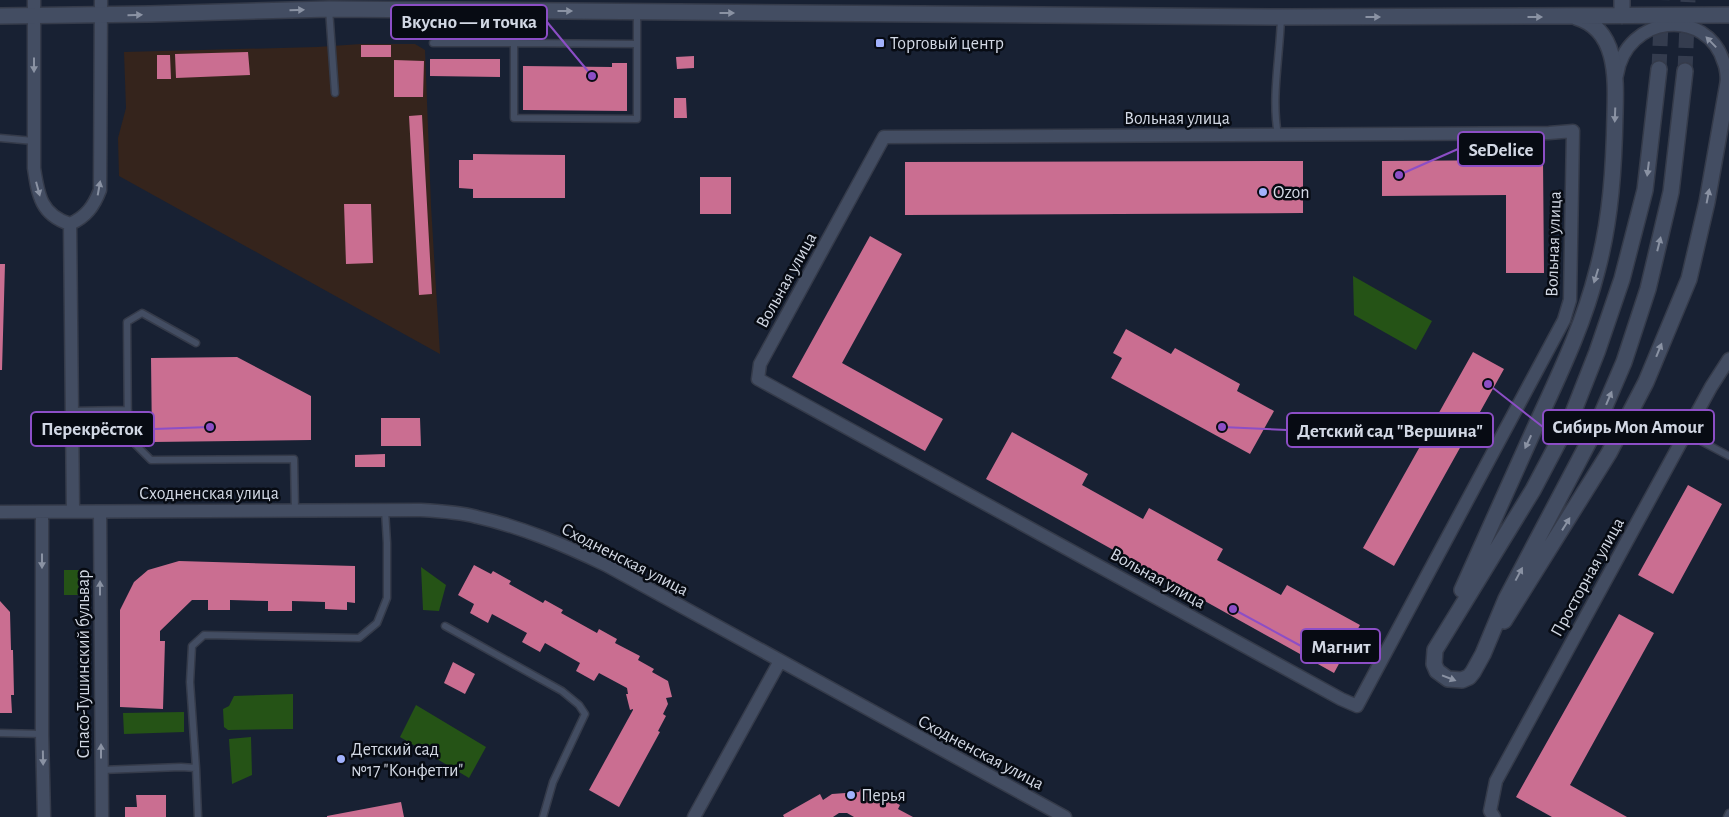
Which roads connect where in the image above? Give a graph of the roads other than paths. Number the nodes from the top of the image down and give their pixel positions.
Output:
1 (34, 0) edge
2 (1622, 0) edge
3 (101, 7) edge
4 (329, 10) junction
5 (638, 12) junction
6 (1729, 14) edge
7 (0, 16) edge
8 (34, 16) junction
9 (1572, 16) junction
10 (1622, 16) junction
11 (1281, 17) junction
12 (433, 43) dead end
13 (514, 44) junction
14 (637, 44) junction
15 (1660, 69) tunnel mouth
16 (1685, 71) tunnel mouth
17 (1616, 78) junction
18 (1728, 82) edge
19 (335, 93) dead end
20 (1278, 134) junction
21 (0, 138) edge
22 (34, 141) junction
23 (70, 224) junction
24 (196, 343) dead end
25 (1729, 359) edge
26 (128, 410) junction
27 (72, 411) junction
28 (1686, 433) junction
29 (1729, 456) edge
30 (295, 510) junction
31 (385, 510) junction
32 (73, 511) junction
33 (0, 512) edge
34 (42, 512) junction
35 (100, 512) junction
36 (444, 626) dead end
37 (1438, 644) junction
38 (1484, 654) junction
39 (780, 661) junction
40 (0, 734) edge
41 (42, 734) junction
42 (196, 768) junction
43 (101, 770) junction
44 (1729, 813) edge
45 (44, 817) edge
46 (102, 817) edge
47 (198, 817) edge
48 (543, 817) edge
49 (694, 817) edge
50 (1064, 817) edge
51 (1494, 817) edge
52 (1727, 817) edge

1 - 8 street
2 - 10 street
3 -> 4 street
3 - 8 street
23 -> 3 street
4 -> 5 street
4 - 19 lane
5 -> 11 street
5 - 14 lane
6 - 10 street
7 - 8 street
8 -> 22 street
9 - 10 street
11 -> 9 street
9 - 17 street
11 - 20 lane
12 - 13 lane
13 - 14 lane
13 - 14 lane
15 -> 37 street
38 -> 16 street
18 -> 17 street
17 -> 37 street
38 -> 18 street
20 - 20 street, Вольная улица
21 - 22 lane
22 -> 23 street
23 - 27 street
24 - 26 lane
25 - 28 street, Просторная улица
26 - 27 lane
26 - 30 lane
27 - 32 street
28 - 29 lane
28 - 51 street, Просторная улица
30 - 31 street, Сходненская улица
30 - 35 street, Сходненская улица
31 - 39 street, Сходненская улица
31 - 42 lane
32 - 34 street, Сходненская улица
32 - 35 street, Сходненская улица
33 - 34 street, Сходненская улица
34 -> 41 street
43 -> 35 street, Спасо-Тушинский бульвар
36 - 48 lane
37 -> 38 street
39 - 49 street
39 - 50 street, Сходненская улица
40 - 41 lane
41 -> 45 street
42 - 43 lane
42 - 47 lane
43 - 46 street, Спасо-Тушинский бульвар
44 - 52 lane

